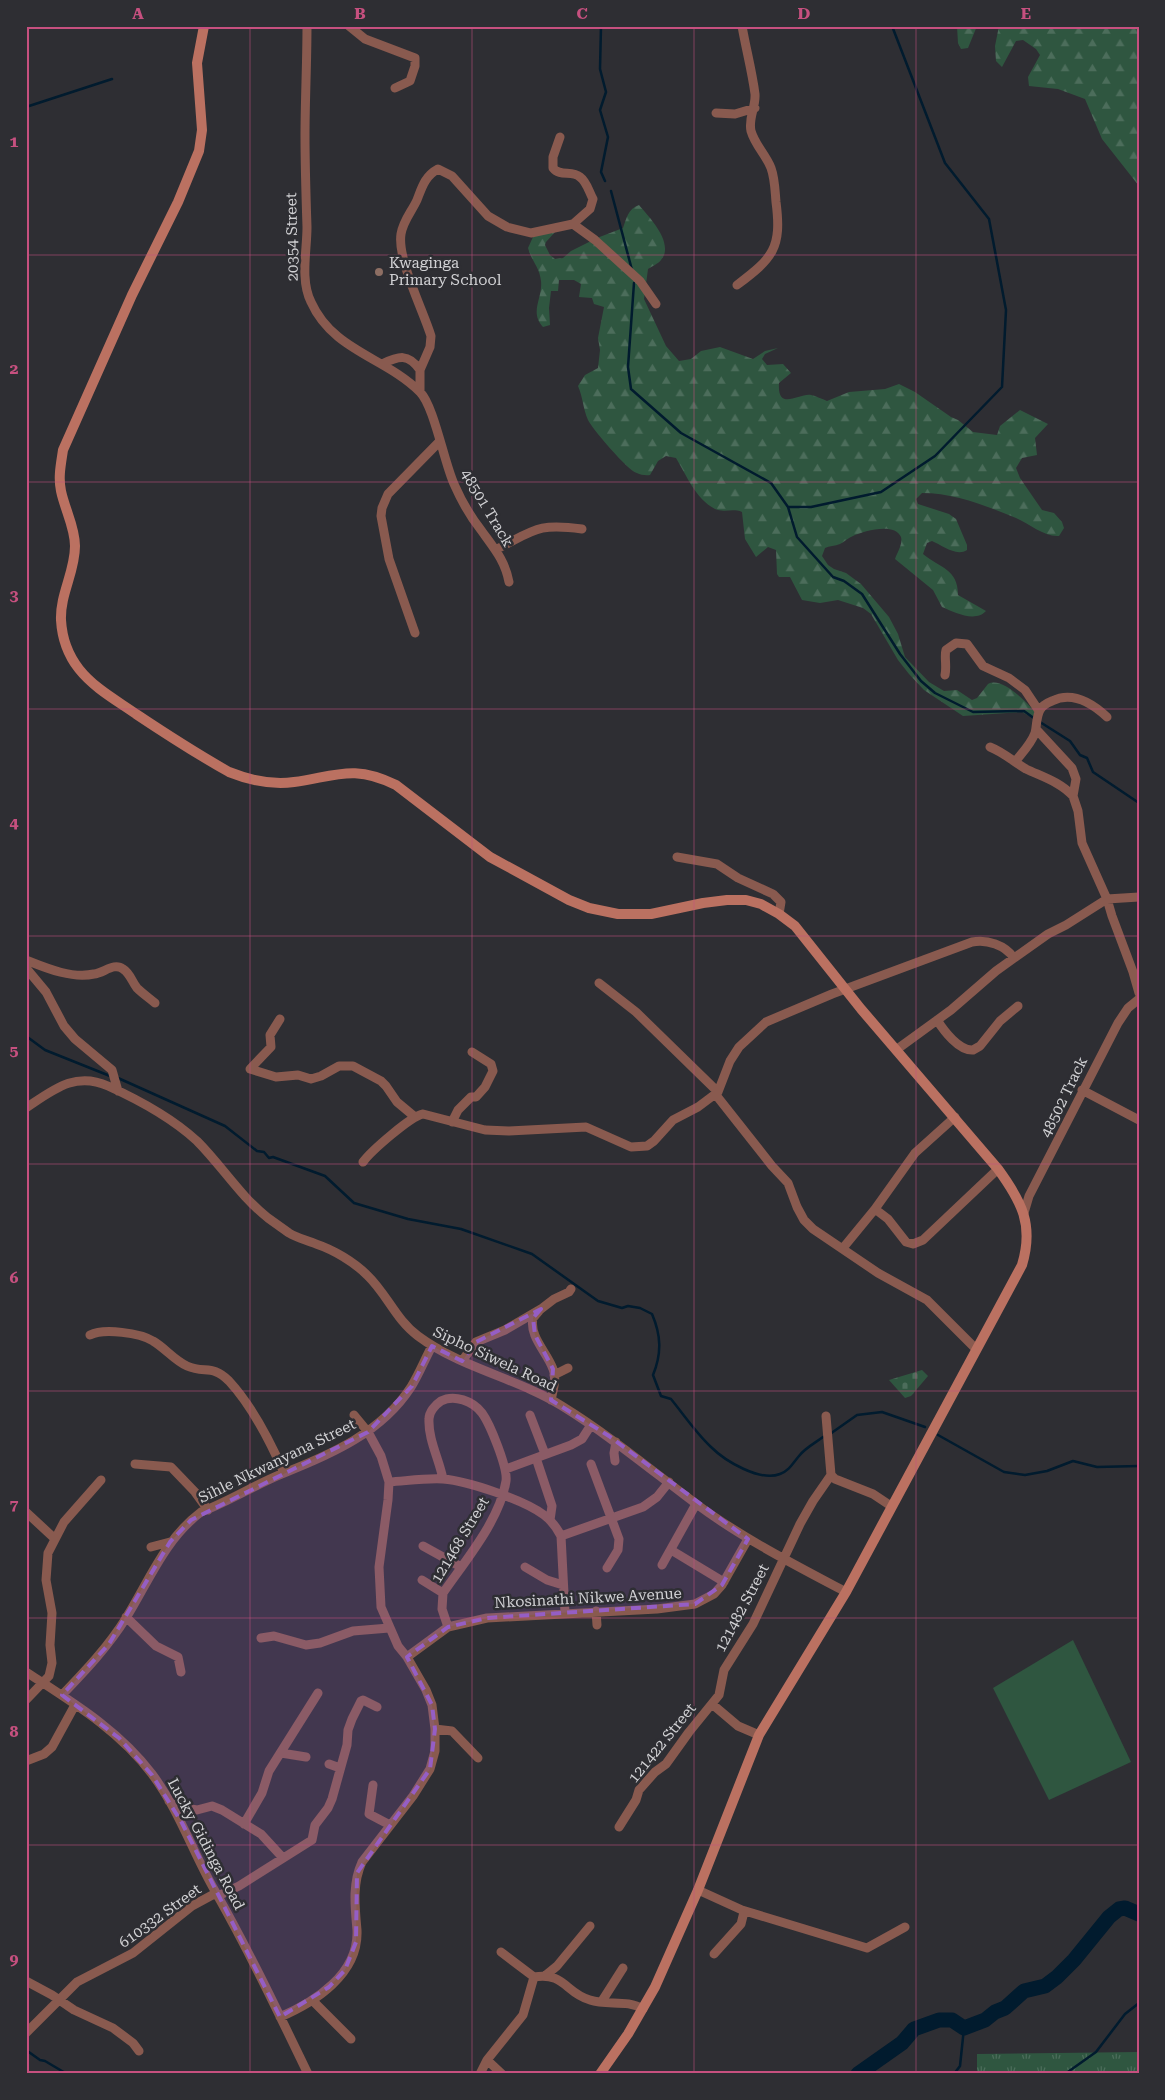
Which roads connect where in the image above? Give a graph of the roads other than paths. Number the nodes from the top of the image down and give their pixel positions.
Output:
1 (204, 26) edge
2 (307, 26) edge
3 (349, 26) edge
4 (742, 26) edge
5 (395, 88) dead end
6 (755, 108) junction
7 (716, 113) dead end
8 (560, 137) dead end
9 (573, 224) junction
10 (737, 285) dead end
11 (656, 304) dead end
12 (382, 364) junction
13 (420, 370) junction
14 (420, 392) junction
15 (440, 441) junction
16 (582, 529) dead end
17 (497, 549) junction
18 (509, 582) dead end
19 (415, 633) dead end
20 (945, 675) dead end
21 (1038, 714) junction
22 (1107, 717) dead end
23 (1036, 729) junction
24 (990, 747) dead end
25 (1015, 762) junction
26 (1074, 796) junction
27 (677, 857) dead end
28 (1139, 897) edge
29 (1107, 898) junction
30 (779, 914) junction
31 (1014, 958) junction
32 (26, 960) edge
33 (26, 968) edge
34 (599, 983) dead end
35 (846, 989) junction
36 (1138, 997) edge
37 (155, 1003) dead end
38 (1018, 1006) dead end
39 (280, 1019) dead end
40 (937, 1020) junction
41 (896, 1050) junction
42 (472, 1052) dead end
43 (117, 1088) junction
44 (1082, 1090) junction
45 (717, 1094) junction
46 (26, 1108) edge
47 (415, 1117) junction
48 (954, 1118) junction
49 (1139, 1120) edge
50 (452, 1122) junction
51 (363, 1162) dead end
52 (998, 1169) junction
53 (876, 1209) junction
54 (1024, 1213) junction
55 (843, 1248) junction
56 (571, 1289) dead end
57 (541, 1310) junction
58 (90, 1335) dead end
59 (432, 1346) junction
60 (976, 1349) junction
61 (462, 1361) junction
62 (568, 1368) dead end
63 (554, 1375) junction
64 (551, 1400) junction
65 (354, 1415) dead end
66 (530, 1415) dead end
67 (826, 1416) dead end
68 (591, 1424) junction
69 (368, 1432) junction
70 (616, 1442) junction
71 (541, 1456) junction
72 (615, 1461) dead end
73 (135, 1464) dead end
74 (592, 1464) dead end
75 (506, 1469) junction
76 (284, 1473) junction
77 (831, 1475) junction
78 (443, 1479) junction
79 (101, 1480) dead end
80 (389, 1482) junction
81 (669, 1482) junction
82 (502, 1495) junction
83 (696, 1504) junction
84 (891, 1506) junction
85 (208, 1510) junction
86 (26, 1512) edge
87 (611, 1519) junction
88 (550, 1520) junction
89 (561, 1536) junction
90 (54, 1538) junction
91 (748, 1539) junction
92 (170, 1542) junction
93 (423, 1546) dead end
94 (151, 1547) dead end
95 (671, 1550) junction
96 (783, 1558) junction
97 (662, 1565) dead end
98 (461, 1567) junction
99 (525, 1567) dead end
100 (607, 1568) dead end
101 (422, 1580) dead end
102 (724, 1582) junction
103 (563, 1585) junction
104 (846, 1592) junction
105 (443, 1594) junction
106 (596, 1612) junction
107 (565, 1613) junction
108 (126, 1617) junction
109 (597, 1625) dead end
110 (448, 1627) junction
111 (389, 1628) junction
112 (260, 1638) dead end
113 (407, 1657) junction
114 (724, 1670) joint
115 (26, 1672) edge
116 (181, 1672) dead end
117 (41, 1682) junction
118 (318, 1693) dead end
119 (62, 1696) junction
120 (26, 1700) edge
121 (712, 1704) junction
122 (75, 1705) junction
123 (377, 1707) dead end
124 (435, 1729) junction
125 (760, 1735) junction
126 (280, 1753) junction
127 (306, 1757) dead end
128 (478, 1758) dead end
129 (26, 1761) edge
130 (329, 1764) dead end
131 (340, 1768) junction
132 (373, 1785) dead end
133 (169, 1801) junction
134 (244, 1824) junction
135 (390, 1825) junction
136 (619, 1827) dead end
137 (284, 1858) junction
138 (698, 1890) junction
139 (217, 1895) junction
140 (742, 1910) junction
141 (590, 1926) dead end
142 (905, 1927) dead end
143 (501, 1952) dead end
144 (714, 1954) dead end
145 (623, 1968) dead end
146 (546, 1975) junction
147 (534, 1977) junction
148 (26, 1982) edge
149 (60, 1999) junction
150 (312, 2000) junction
151 (602, 2001) junction
152 (643, 2009) junction
153 (280, 2017) junction
154 (26, 2033) edge
155 (351, 2039) dead end
156 (139, 2051) dead end
157 (487, 2060) junction
158 (308, 2074) edge
159 (480, 2074) edge
160 (502, 2074) edge
161 (600, 2074) edge

1 - 30 street
2 - 12 street, 20354 Street
3 - 5 street
4 - 6 street
6 - 7 street
6 - 10 street
8 - 9 street
9 - 11 street
9 - 13 street
12 - 13 street
12 - 14 street, 20354 Street
13 - 14 street
14 - 15 street, 48501 Track
15 - 17 street, 48501 Track
15 - 19 street
16 - 17 street
17 - 18 street, 48501 Track
20 - 21 street
21 - 22 street
21 - 23 street
23 - 25 street
23 - 26 street, 48502 Track
24 - 25 street
25 - 26 street
26 - 29 street, 48502 Track
27 - 30 street
28 - 29 street
29 - 31 street
29 - 36 street, 48502 Track
30 - 35 street
31 - 35 street
31 - 40 street
32 - 37 street
33 - 43 street
34 - 45 street
35 - 41 street
35 - 45 street
36 - 44 street, 48502 Track
38 - 40 street
39 - 47 street
40 - 41 street
41 - 48 street
42 - 50 street
43 - 46 street, Sipho Siwela Road
43 - 59 street, Sipho Siwela Road
44 - 49 street
44 - 54 street, 48502 Track
45 - 50 street
45 - 55 street
47 - 50 street
47 - 51 street
48 - 52 street
48 - 53 street
52 - 53 street
52 - 54 street
53 - 55 street
54 - 60 street
55 - 60 street
56 - 57 street
57 - 61 street
57 - 63 street
58 - 76 street
59 - 61 street, Sipho Siwela Road
59 - 69 street, Sihle Nkwanyana Street
60 - 84 street
61 - 64 street, Sipho Siwela Road
62 - 63 street
63 - 64 street
64 - 68 street, Sipho Siwela Road
65 - 69 street
66 - 71 street
67 - 77 street
68 - 70 street, Sipho Siwela Road
68 - 71 street
69 - 76 street, Sihle Nkwanyana Street
69 - 80 street
70 - 72 street
70 - 81 street, Sipho Siwela Road
71 - 75 street
71 - 88 street
73 - 85 street
74 - 87 street
75 - 78 street
75 - 82 street, 121468 Street
76 - 85 street, Sihle Nkwanyana Street
77 - 84 street
77 - 96 street, 121482 Street
78 - 80 street
78 - 82 street
79 - 90 street
80 - 111 street
81 - 83 street, Sipho Siwela Road
81 - 87 street
82 - 88 street
82 - 98 street, 121468 Street
83 - 91 street, Sipho Siwela Road
83 - 95 street
84 - 104 street
85 - 92 street, Sihle Nkwanyana Street
86 - 90 street
87 - 89 street
87 - 100 street
88 - 89 street
89 - 103 street
90 - 117 street
91 - 96 street, Sipho Siwela Road
91 - 102 street, Nkosinathi Nikwe Avenue
92 - 94 street
92 - 108 street, Sihle Nkwanyana Street
93 - 98 street
95 - 97 street
95 - 102 street
96 - 104 street, Sipho Siwela Road
96 - 114 street, 121482 Street
98 - 105 street, 121468 Street
99 - 103 street
101 - 105 street
102 - 106 street, Nkosinathi Nikwe Avenue
103 - 107 street
104 - 125 street
105 - 110 street, 121468 Street
106 - 107 street, Nkosinathi Nikwe Avenue
106 - 109 street
107 - 110 street, Nkosinathi Nikwe Avenue
108 - 116 street
108 - 119 street, Sihle Nkwanyana Street
110 - 113 street, Nkosinathi Nikwe Avenue
111 - 112 street
111 - 113 street
113 - 124 street
114 - 121 street, 121422 Street
115 - 117 street, Lucky Gidinga Road
117 - 119 street, Lucky Gidinga Road
117 - 120 street
118 - 126 street
119 - 122 street, Lucky Gidinga Road
121 - 125 street
121 - 136 street, 121422 Street
122 - 129 street
122 - 133 street, Lucky Gidinga Road
123 - 131 street, 610332 Street
124 - 128 street
124 - 135 street
125 - 138 street
126 - 127 street
126 - 134 street
130 - 131 street
131 - 137 street, 610332 Street
132 - 135 street
133 - 134 street
133 - 139 street, Lucky Gidinga Road
134 - 137 street
135 - 150 street
137 - 139 street, 610332 Street
138 - 140 street
138 - 152 street
139 - 149 street, 610332 Street
139 - 153 street, Lucky Gidinga Road
140 - 142 street
140 - 144 street
141 - 146 street
143 - 147 street
145 - 151 street
146 - 147 street
146 - 151 street
147 - 157 street
148 - 149 street
149 - 154 street, 610332 Street
149 - 156 street
150 - 153 street
150 - 155 street
151 - 152 street
152 - 161 street
153 - 158 street, Lucky Gidinga Road
157 - 159 street
157 - 160 street

